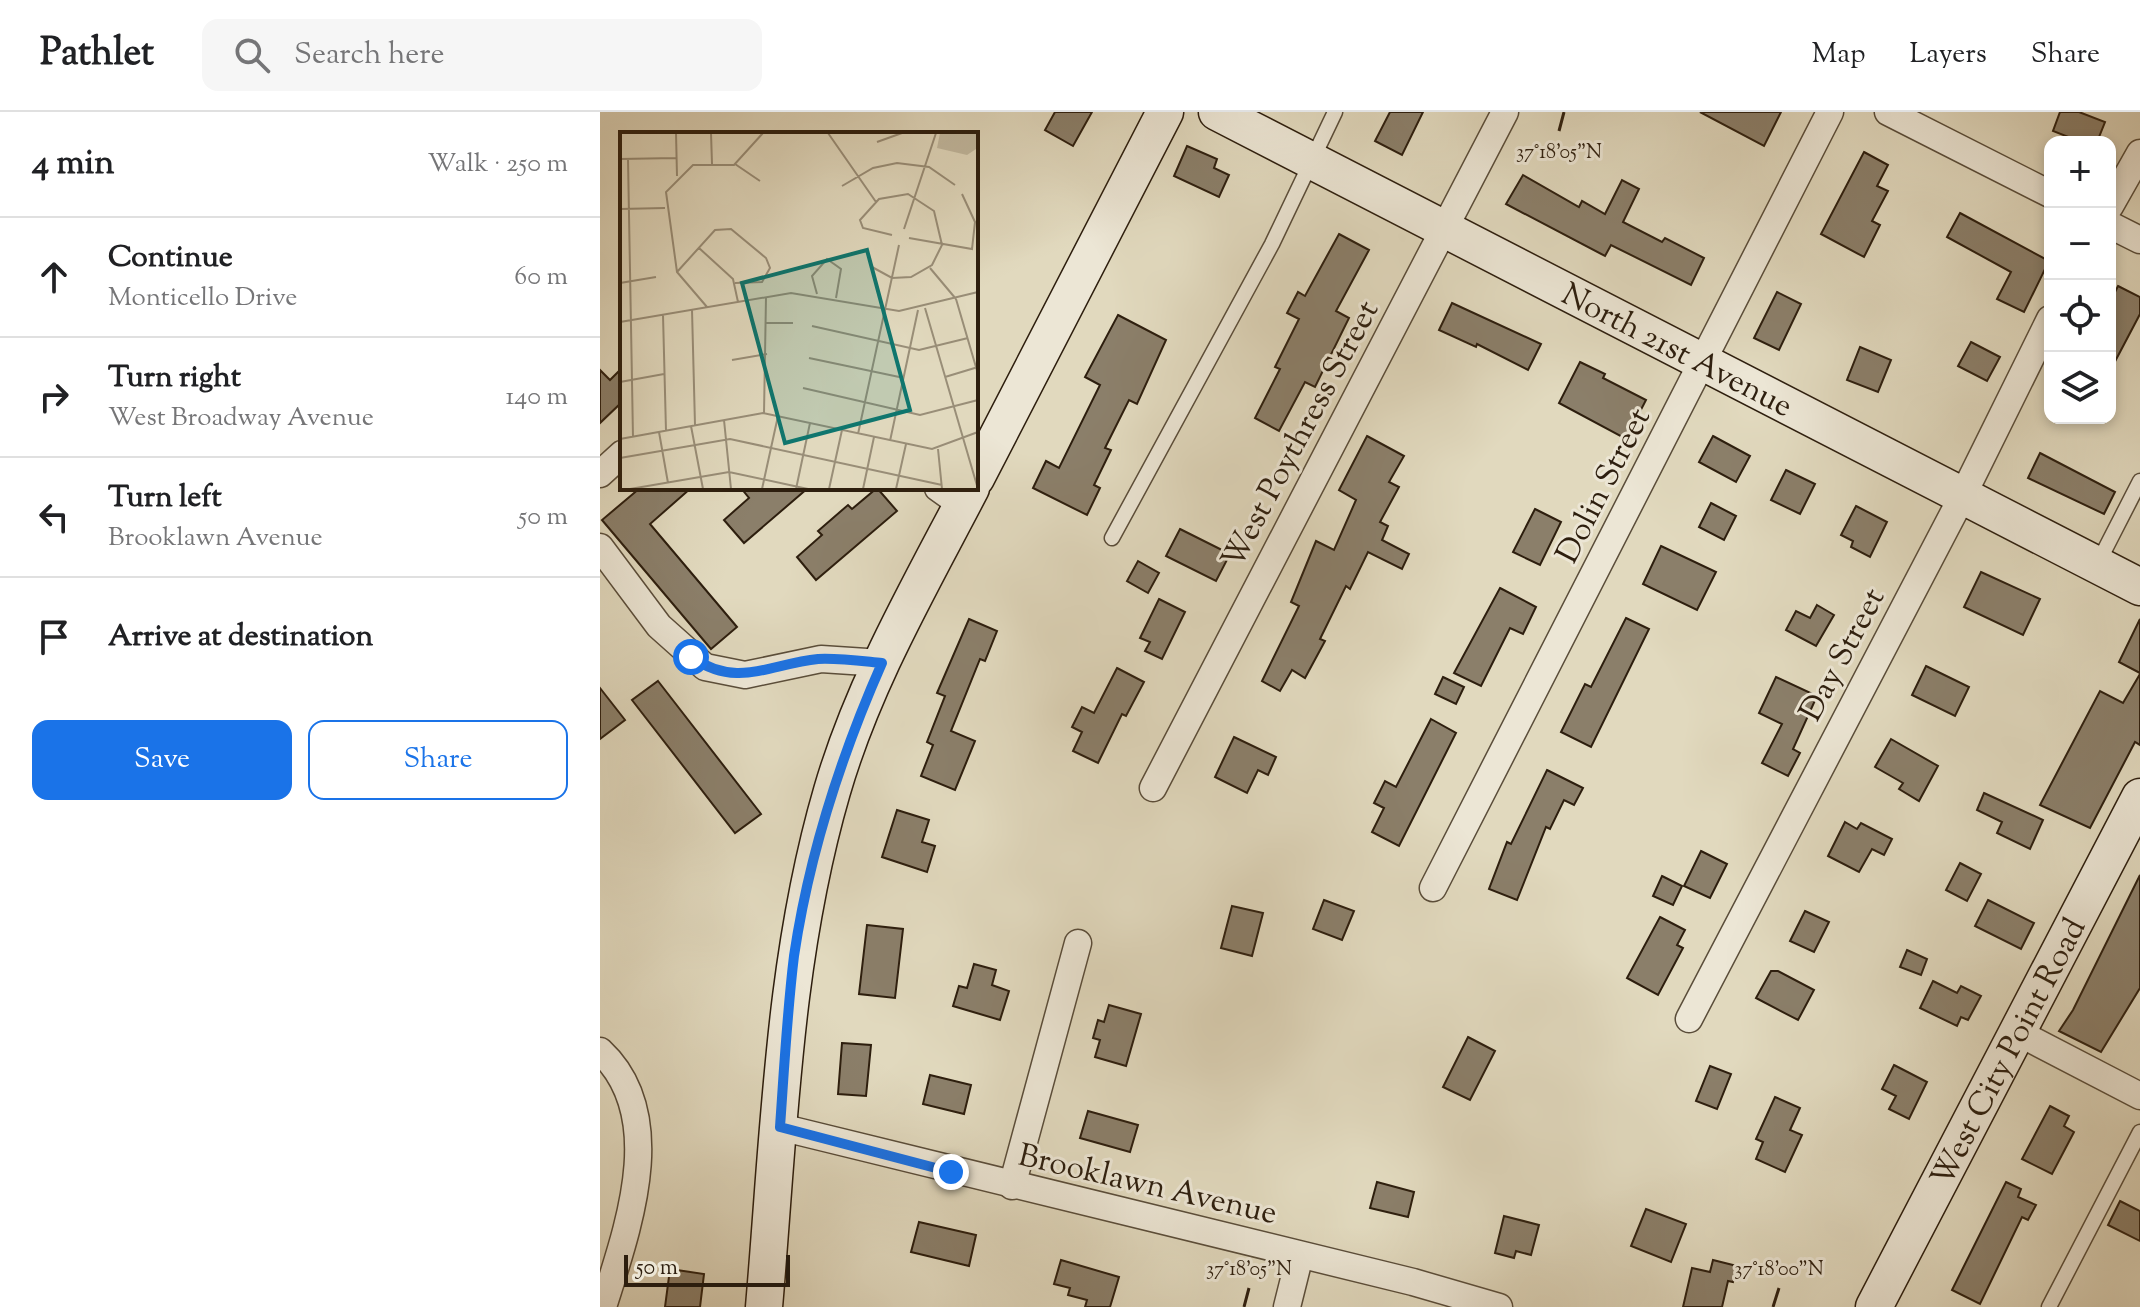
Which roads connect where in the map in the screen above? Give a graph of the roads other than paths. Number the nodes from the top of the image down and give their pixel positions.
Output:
1 (1165, 112) edge
2 (1335, 112) edge
3 (1505, 112) edge
4 (1830, 112) edge
5 (1888, 112) edge
6 (1227, 114) edge
7 (2140, 153) edge
8 (1312, 162) junction
9 (2044, 191) edge
10 (2116, 195) edge
11 (2116, 228) edge
12 (1443, 230) junction
13 (2140, 240) edge
14 (2044, 331) edge
15 (1703, 364) junction
16 (620, 456) edge
17 (978, 460) edge
18 (600, 474) edge
19 (2140, 481) edge
20 (962, 490) edge
21 (1962, 497) junction
22 (1112, 538) dead end
23 (600, 547) edge
24 (2097, 565) junction
25 (2140, 587) edge
26 (882, 663) junction
27 (1153, 788) dead end
28 (2140, 797) edge
29 (1433, 888) dead end
30 (1078, 943) dead end
31 (1689, 1019) dead end
32 (2017, 1032) junction
33 (600, 1051) edge
34 (2140, 1096) edge
35 (780, 1127) junction
36 (2140, 1132) edge
37 (1012, 1186) junction
38 (1300, 1255) junction
39 (1879, 1305) edge
40 (603, 1307) edge
41 (764, 1307) edge
42 (1287, 1307) edge
43 (1499, 1307) edge
44 (2049, 1307) edge

1 - 17 street
2 - 8 lane
3 - 12 street, West Poythress Street
4 - 15 street, Dolin Street
5 - 9 street
6 - 8 street, North 21st Avenue
7 - 10 street
8 - 12 street, North 21st Avenue
8 - 22 lane
11 - 13 street
12 - 15 street, North 21st Avenue
12 - 27 street, West Poythress Street
14 - 21 street, Day Street
15 - 21 street, North 21st Avenue
15 - 29 street, Dolin Street
16 - 18 street
19 - 24 lane
20 - 26 street
21 - 24 street, North 21st Avenue
21 - 31 street, Day Street
23 - 26 street
24 - 25 street, North 21st Avenue
26 - 35 street
28 - 32 street, West City Point Road
30 - 37 street
32 - 34 street
32 - 39 street, West City Point Road
33 - 40 street
35 - 37 street, Brooklawn Avenue
35 - 41 street
36 - 44 lane
37 - 38 street, Brooklawn Avenue
38 - 42 street
38 - 43 street, Brooklawn Avenue

